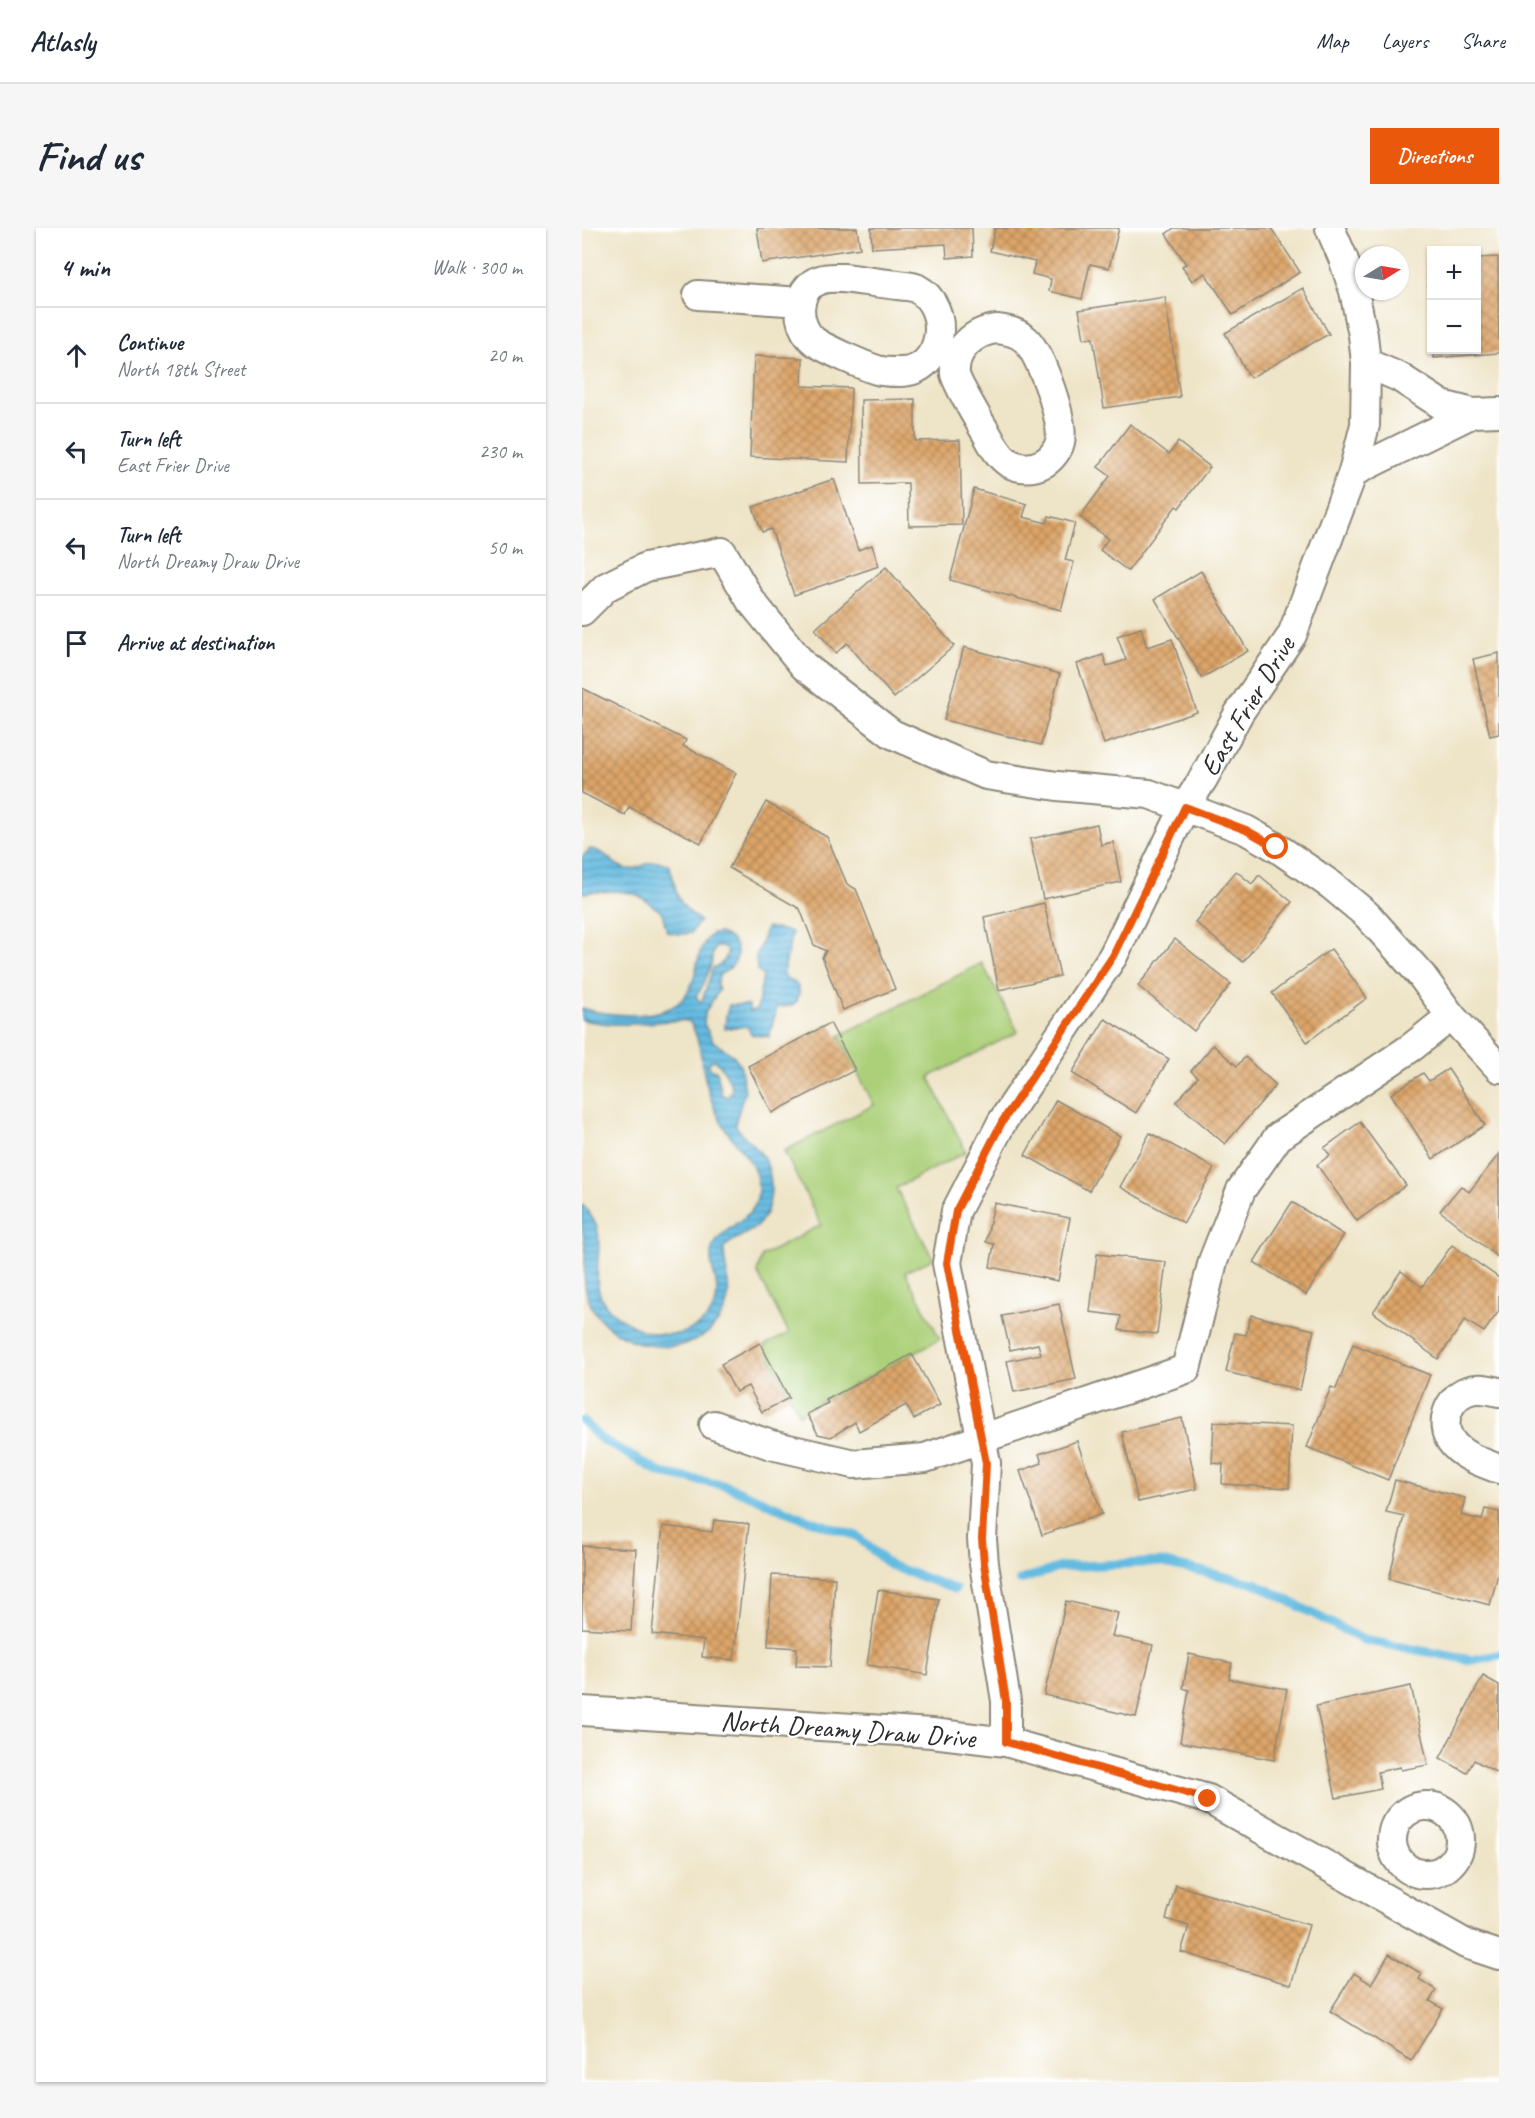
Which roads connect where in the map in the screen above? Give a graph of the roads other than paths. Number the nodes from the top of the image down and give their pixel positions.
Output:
1 (1330, 228) edge
2 (698, 295) dead end
3 (801, 302) junction
4 (949, 347) junction
5 (1366, 363) junction
6 (1486, 413) edge
7 (1353, 472) junction
8 (582, 611) edge
9 (1185, 807) junction
10 (1451, 1016) junction
11 (1499, 1068) edge
12 (1499, 1392) edge
13 (714, 1425) dead end
14 (981, 1439) junction
15 (1499, 1469) edge
16 (582, 1711) edge
17 (1006, 1742) junction
18 (1410, 1870) dead end
19 (1390, 1900) junction
20 (1499, 1955) edge

1 - 5 street, East Frier Drive
2 - 3 street
3 - 4 street
3 - 4 street
4 - 4 street
5 - 6 street
5 - 7 street, East Frier Drive
6 - 7 street
7 - 9 street, East Frier Drive
8 - 9 street
9 - 10 street
9 - 14 street, East Frier Drive
10 - 11 street
10 - 14 street
12 - 15 street
13 - 14 street
14 - 17 street, East Frier Drive
16 - 17 street, North Dreamy Draw Drive
17 - 19 street, North Dreamy Draw Drive
18 - 19 street
19 - 20 street, North Dreamy Draw Drive

